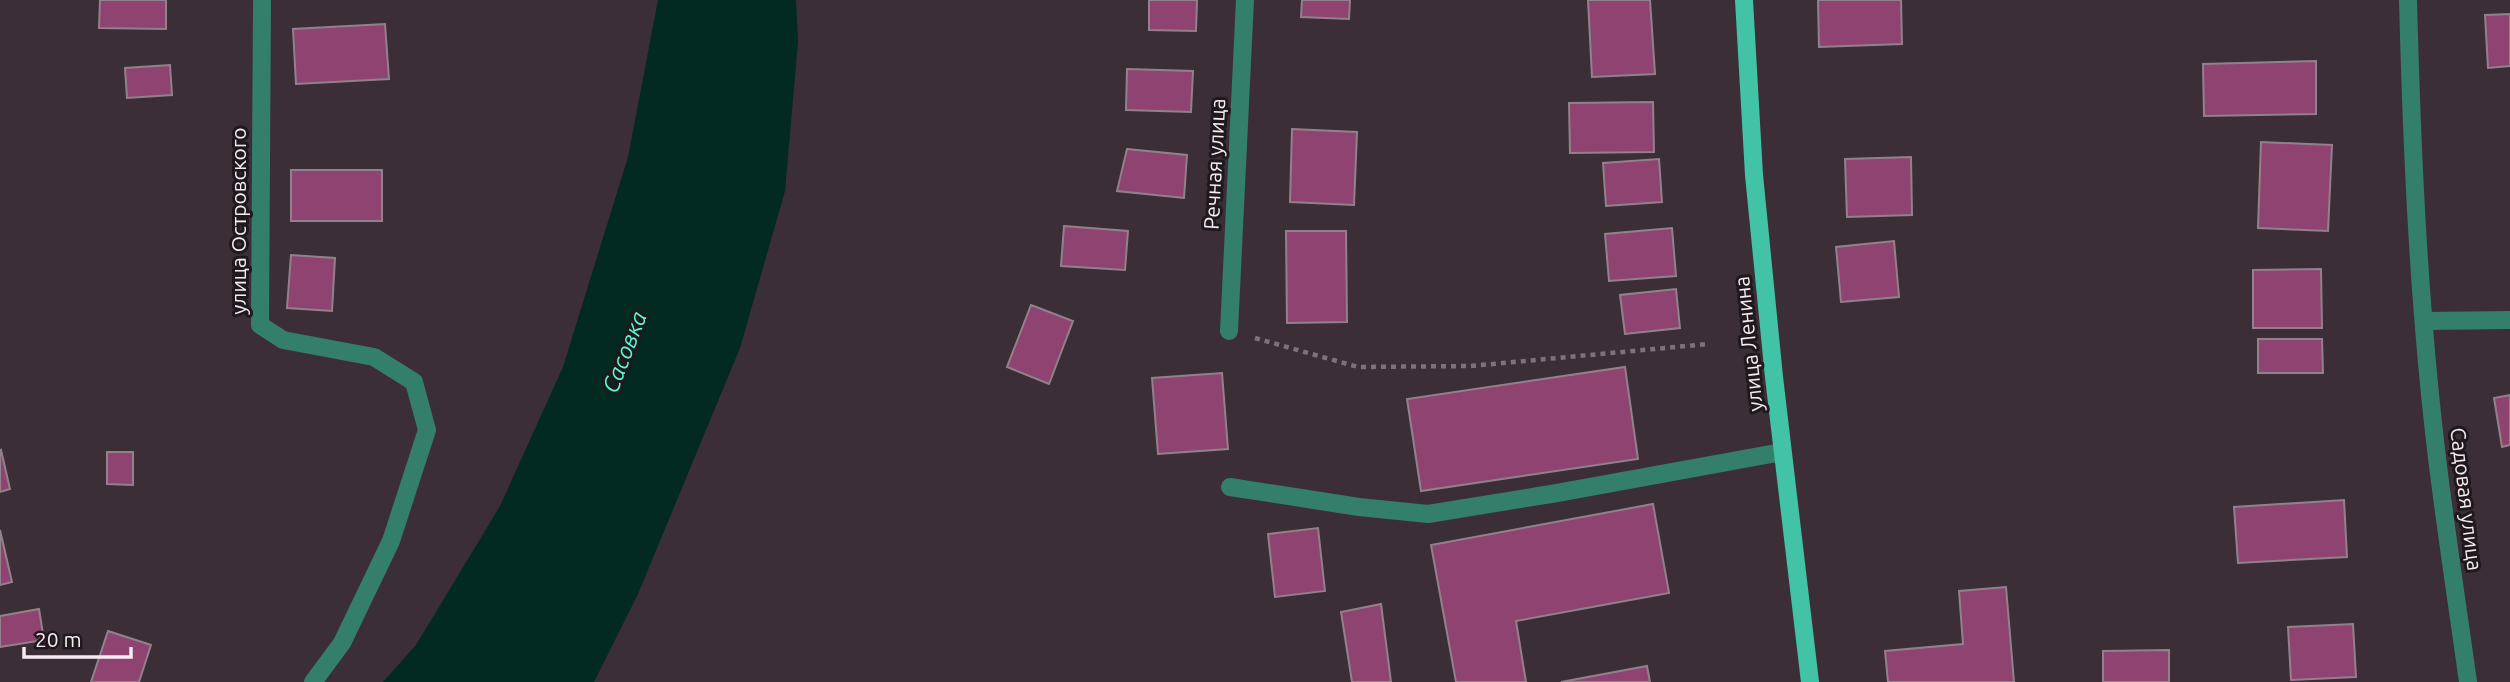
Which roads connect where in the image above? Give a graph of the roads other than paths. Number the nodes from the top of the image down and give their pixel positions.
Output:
1 (262, 0) edge
2 (1245, 0) edge
3 (1744, 0) edge
4 (2409, 0) edge
5 (2510, 320) edge
6 (2425, 321) junction
7 (1229, 331) road end
8 (1782, 452) junction
9 (1230, 487) dead end
10 (313, 682) edge
11 (1810, 682) edge
12 (2468, 682) edge

1 - 10 street, улица Островского
2 - 7 street, Речная улица
3 - 8 main road, улица Ленина
4 - 6 street, Садовая улица
5 - 6 street
6 - 12 street, Садовая улица
8 - 9 street
8 - 11 main road, улица Ленина

